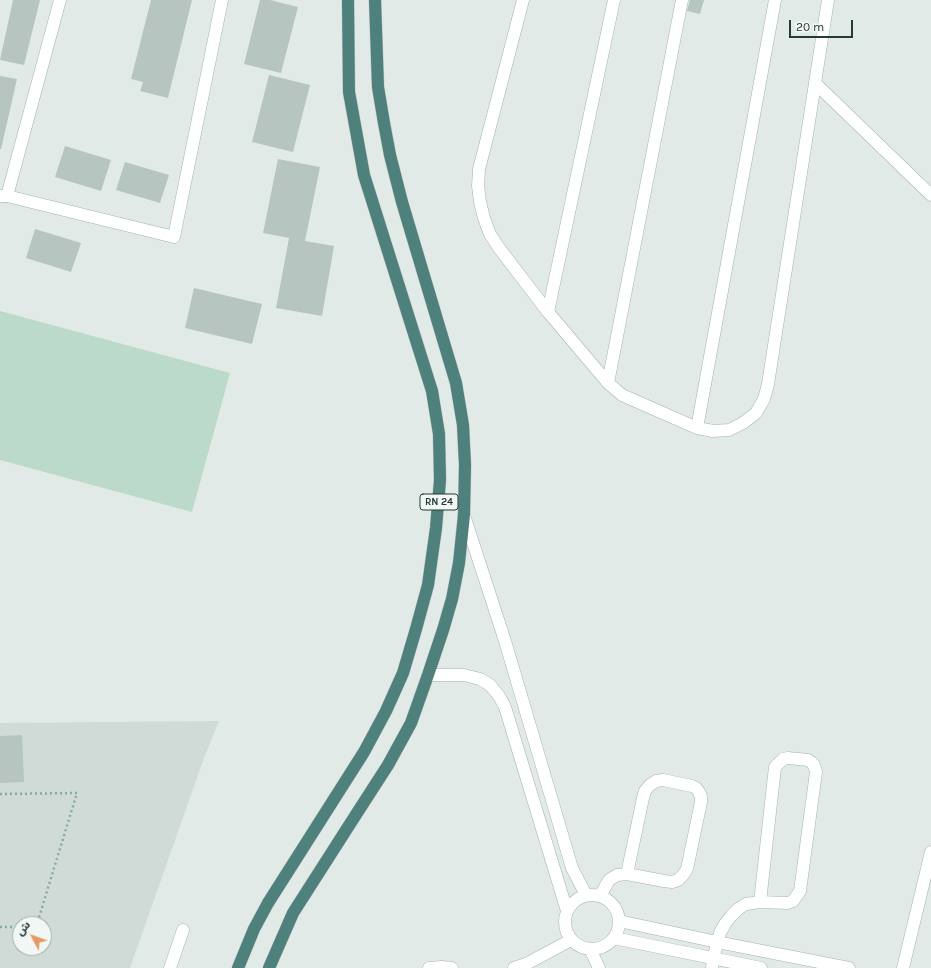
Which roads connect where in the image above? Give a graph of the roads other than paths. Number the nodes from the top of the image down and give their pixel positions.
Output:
1 (60, 0) edge
2 (222, 0) edge
3 (348, 0) edge
4 (375, 0) edge
5 (523, 0) edge
6 (614, 0) edge
7 (682, 0) edge
8 (775, 0) edge
9 (828, 0) edge
10 (815, 83) junction
11 (931, 195) edge
12 (4, 196) edge
13 (548, 312) junction
14 (608, 383) junction
15 (697, 428) junction
16 (464, 515) junction
17 (428, 675) junction
18 (931, 852) edge
19 (627, 874) junction
20 (586, 895) junction
21 (600, 896) junction
22 (760, 902) junction
23 (567, 911) junction
24 (619, 920) junction
25 (183, 930) dead end
26 (614, 938) junction
27 (572, 940) junction
28 (717, 942) junction
29 (590, 949) junction
30 (713, 963) edge
31 (170, 968) edge
32 (238, 968) edge
33 (268, 968) edge
34 (429, 968) edge
35 (452, 968) edge
36 (514, 968) edge
37 (599, 968) edge
38 (761, 968) edge
39 (849, 968) edge
40 (903, 968) edge

1 - 12 street
2 - 12 street
3 - 32 highway, RN 24
4 - 16 highway, RN 24
5 - 13 street
6 - 13 street
7 - 14 street
8 - 15 street
9 - 10 street
10 - 11 street
10 - 15 street
13 - 14 street
14 - 15 street
16 - 17 highway, RN 24
16 - 20 street
17 - 23 street
17 - 33 highway, RN 24
18 - 40 street
19 - 19 street
19 - 21 street
20 - 21 street
20 - 23 street
21 - 24 street
22 - 22 street
22 - 28 street
23 - 27 street
24 - 26 street
24 - 28 street
25 - 31 street
26 - 29 street
26 - 30 street
27 - 29 street
27 - 36 street
28 - 30 street
28 - 39 street
29 - 37 street
30 - 38 street
34 - 35 street

